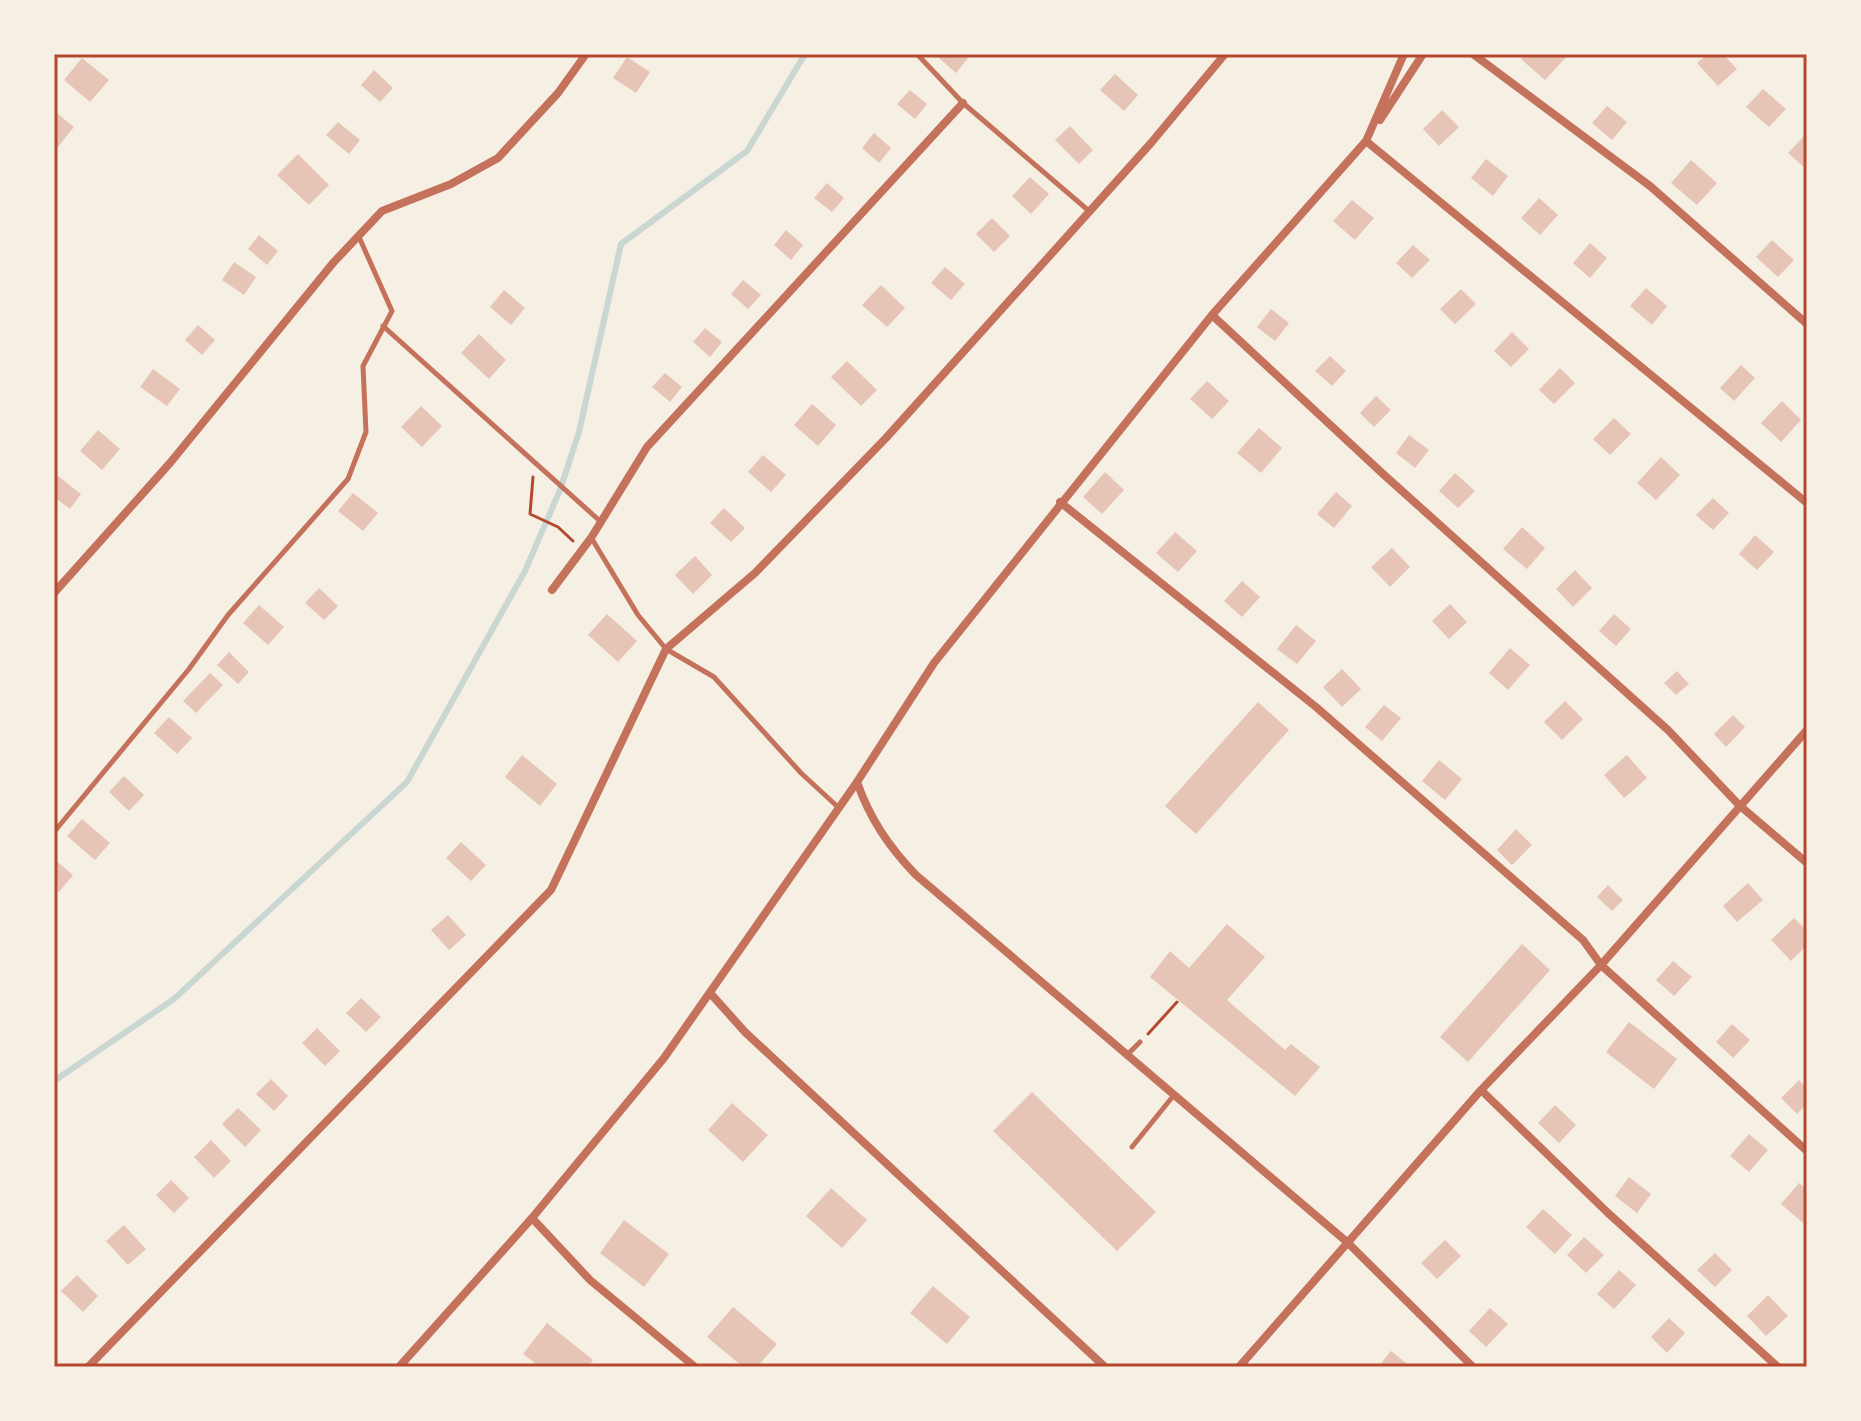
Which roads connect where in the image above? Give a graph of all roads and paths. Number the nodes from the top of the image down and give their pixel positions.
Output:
1 (586, 54) edge
2 (917, 54) edge
3 (1225, 54) edge
4 (1404, 54) edge
5 (1423, 54) edge
6 (1473, 54) edge
7 (963, 103) junction
8 (1366, 141) junction
9 (1089, 211) junction
10 (359, 236) junction
11 (1212, 315) junction
12 (1807, 324) edge
13 (383, 326) junction
14 (534, 465) junction
15 (1060, 502) junction
16 (1807, 503) edge
17 (601, 522) junction
18 (591, 538) junction
19 (582, 550) junction
20 (552, 590) dead end
21 (54, 593) edge
22 (666, 649) junction
23 (1807, 730) edge
24 (857, 782) junction
25 (1739, 805) junction
26 (839, 808) junction
27 (54, 832) edge
28 (1807, 863) edge
29 (1601, 965) junction
30 (711, 994) junction
31 (1177, 1002) dead end
32 (1140, 1042) joint
33 (1127, 1055) junction
34 (1481, 1090) junction
35 (1174, 1095) junction
36 (1132, 1147) dead end
37 (1807, 1151) edge
38 (532, 1218) junction
39 (1347, 1242) junction
40 (88, 1367) edge
41 (399, 1367) edge
42 (695, 1367) edge
43 (1105, 1367) edge
44 (1239, 1367) edge
45 (1473, 1367) edge
46 (1778, 1367) edge

1 - 10 street
2 - 7 lane
3 - 9 street
4 - 8 street
5 - 8 street
6 - 12 street
7 - 9 lane
7 - 17 street
8 - 11 street
8 - 16 street
9 - 22 street
10 - 13 lane
10 - 21 street
11 - 15 street
11 - 25 street
13 - 14 lane
13 - 27 lane
14 - 17 lane
14 - 19 path
15 - 24 street
15 - 29 street
17 - 18 street
18 - 19 street
18 - 22 lane
19 - 20 street
22 - 26 lane
22 - 40 street
23 - 25 street
24 - 26 street
24 - 33 street
25 - 28 street
25 - 29 street
26 - 30 street
29 - 34 street
29 - 37 street
30 - 38 street
30 - 43 street
31 - 32 path
32 - 33 lane
33 - 35 street
34 - 39 street
34 - 46 street
35 - 36 lane
35 - 39 street
38 - 41 street
38 - 42 street
39 - 44 street
39 - 45 street

